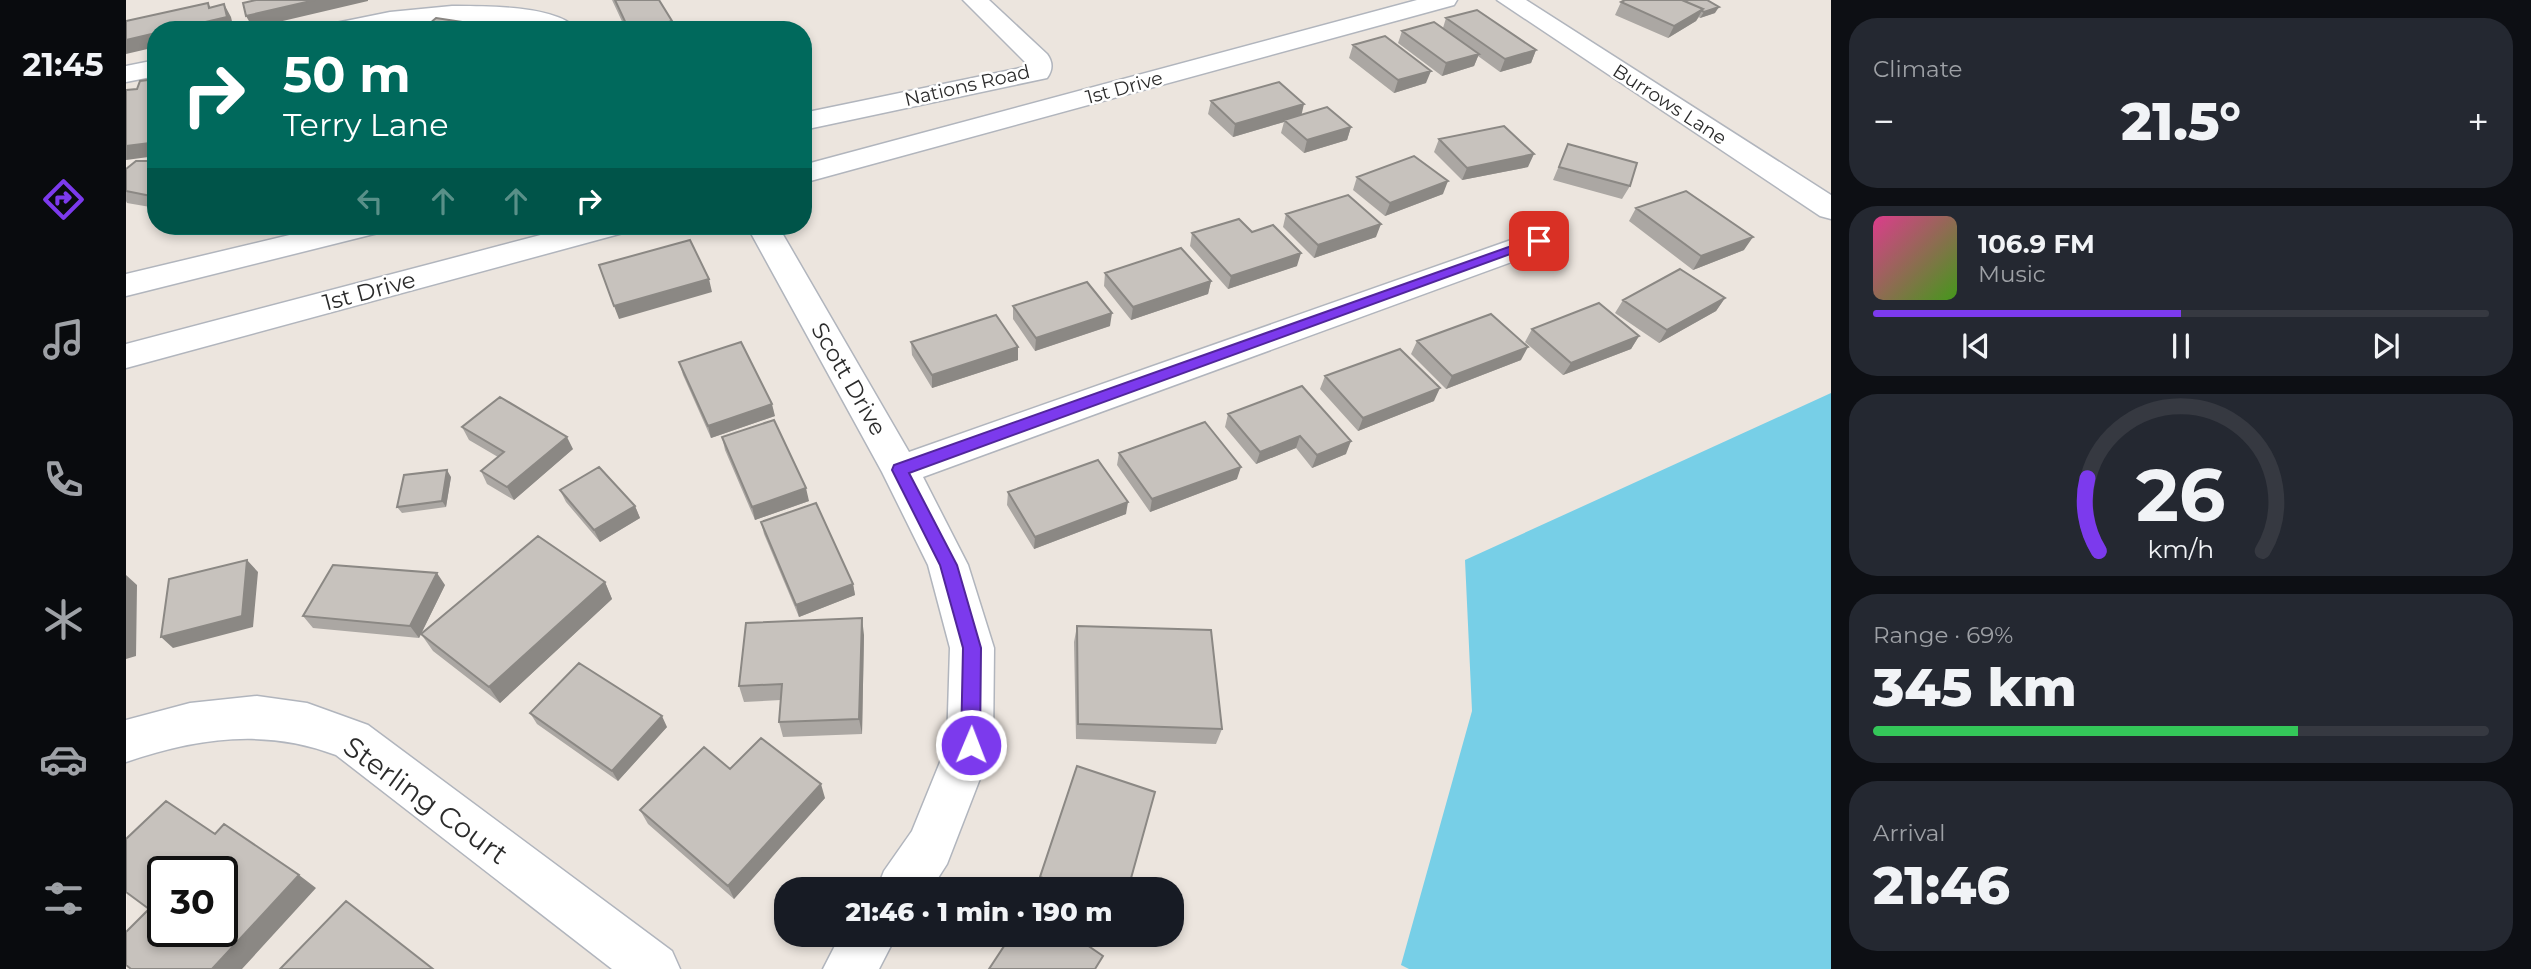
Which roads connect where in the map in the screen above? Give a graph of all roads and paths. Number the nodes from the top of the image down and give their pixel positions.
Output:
1 (975, 0) edge
2 (1445, 0) edge
3 (1509, 0) edge
4 (378, 21) edge
5 (549, 21) edge
6 (147, 70) edge
7 (126, 74) edge
8 (812, 120) edge
9 (812, 172) edge
10 (1831, 209) edge
11 (330, 235) edge
12 (578, 235) edge
13 (767, 235) edge
14 (1539, 241) dead end
15 (126, 285) edge
16 (126, 356) edge
17 (900, 470) junction
18 (126, 741) edge
19 (910, 877) edge
20 (863, 947) edge
21 (654, 969) edge
22 (849, 969) edge

1 - 8 street, Nations Road
2 - 9 street, 1st Drive
3 - 10 street, Burrows Lane
4 - 5 street
6 - 7 street
11 - 15 street
12 - 16 street, 1st Drive
13 - 17 street, Scott Drive
14 - 17 street
17 - 19 street, Scott Drive
18 - 21 street, Sterling Court
20 - 22 street

